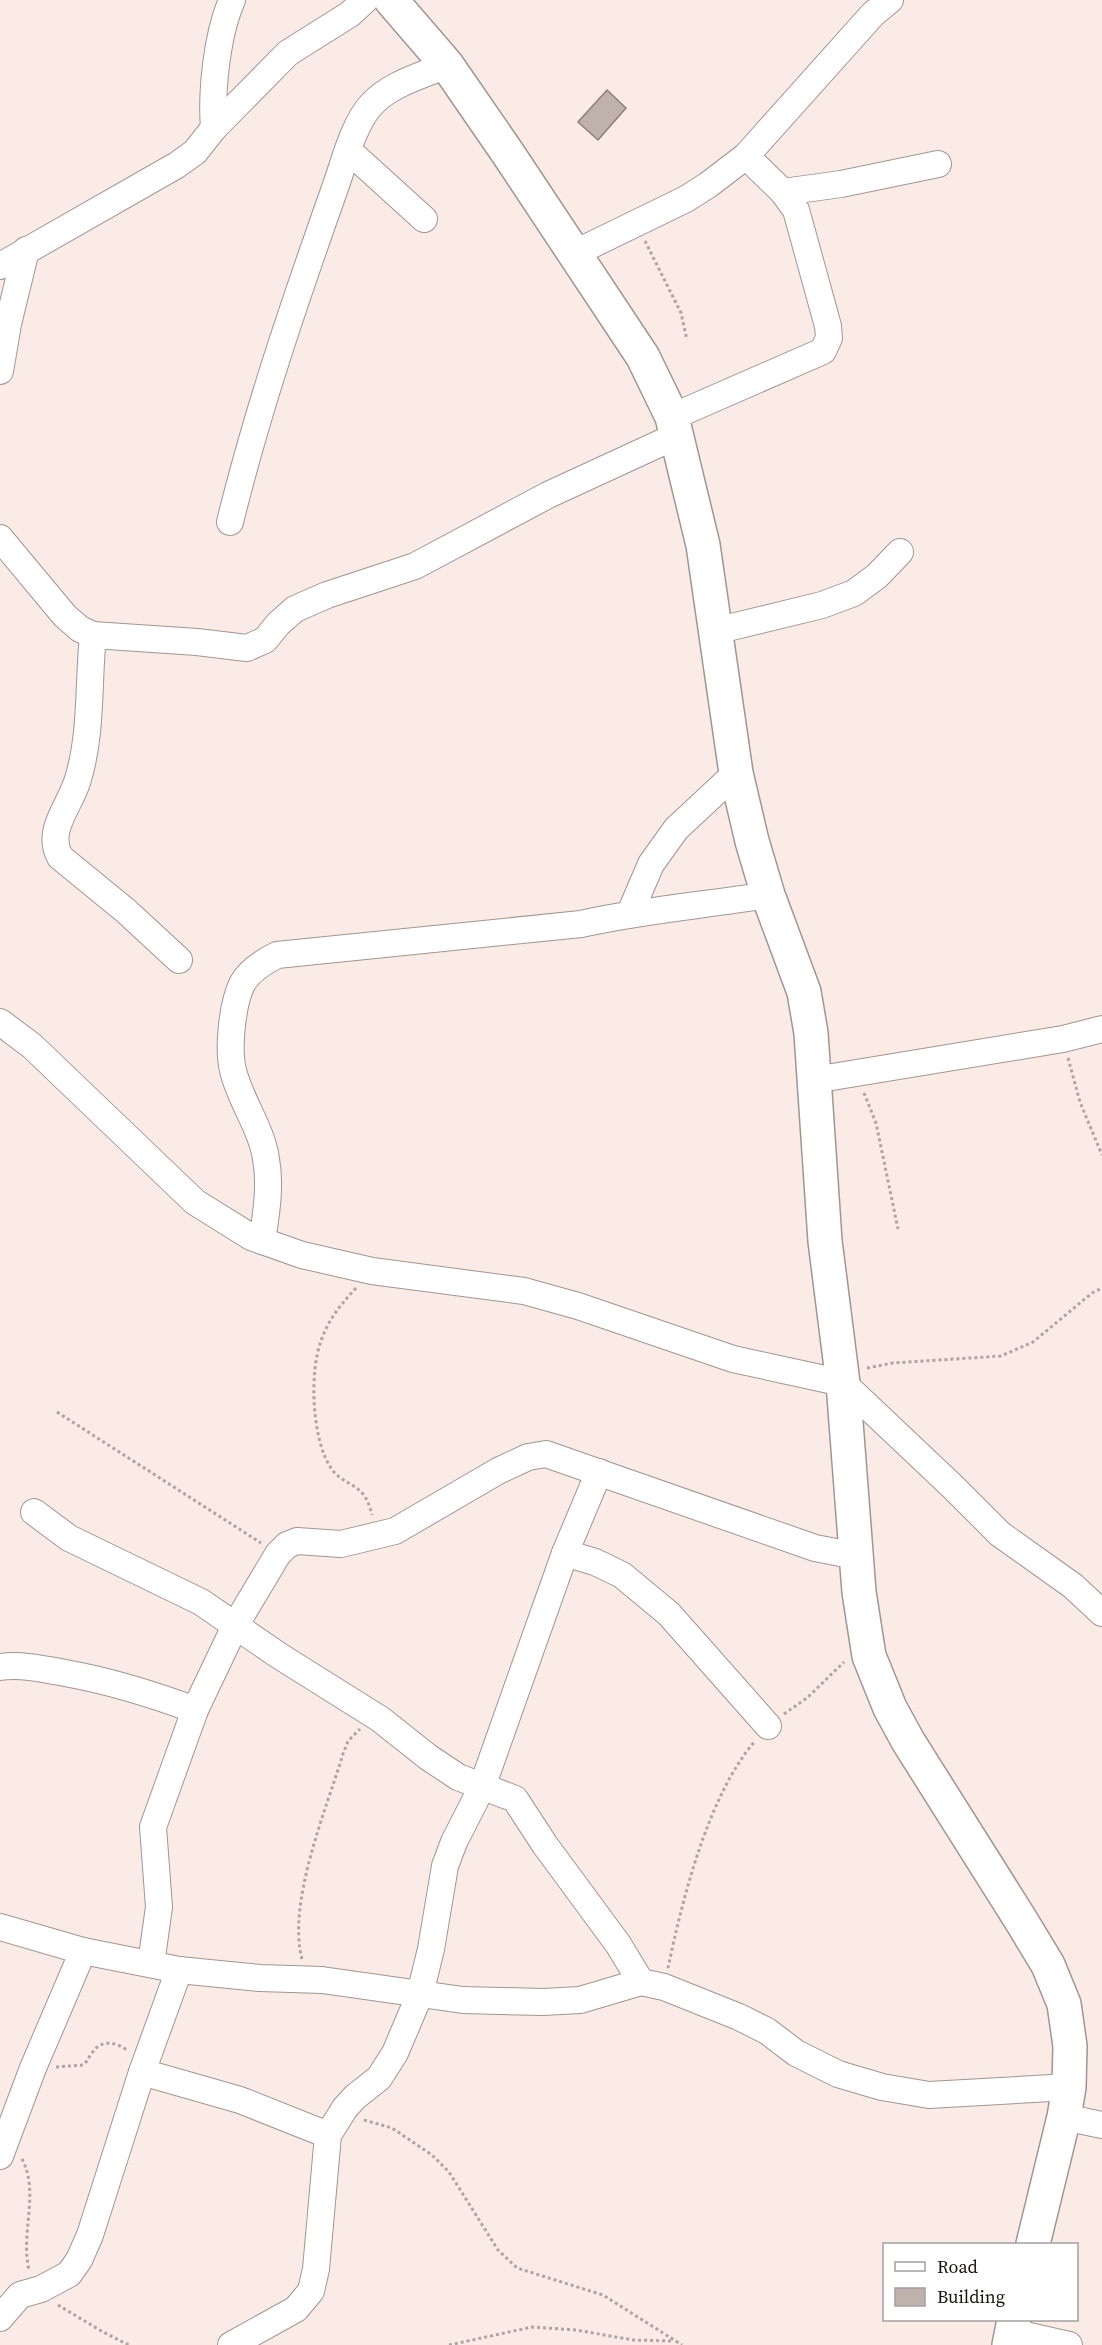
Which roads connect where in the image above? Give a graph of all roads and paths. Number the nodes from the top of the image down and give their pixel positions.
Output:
1 (232, 0) edge
2 (365, 0) edge
3 (391, 0) edge
4 (890, 0) edge
5 (447, 65) junction
6 (214, 128) junction
7 (348, 150) junction
8 (746, 156) junction
9 (938, 164) dead end
10 (783, 192) junction
11 (424, 219) dead end
12 (636, 224) junction
13 (26, 250) junction
14 (574, 253) junction
15 (0, 266) edge
16 (687, 340) dead end
17 (0, 371) edge
18 (674, 426) junction
19 (230, 522) dead end
20 (0, 538) edge
21 (900, 552) dead end
22 (715, 631) junction
23 (93, 635) junction
24 (736, 772) junction
25 (768, 895) junction
26 (630, 913) junction
27 (179, 960) dead end
28 (0, 1022) edge
29 (1102, 1029) edge
30 (1063, 1039) junction
31 (855, 1072) junction
32 (814, 1080) junction
33 (1102, 1155) edge
34 (898, 1229) dead end
35 (262, 1241) junction
36 (372, 1271) junction
37 (1102, 1288) edge
38 (842, 1378) junction
39 (57, 1412) dead end
40 (599, 1472) junction
41 (34, 1512) dead end
42 (381, 1534) junction
43 (565, 1553) junction
44 (278, 1554) junction
45 (856, 1556) junction
46 (1102, 1613) edge
47 (235, 1626) junction
48 (868, 1642) junction
49 (0, 1667) edge
50 (195, 1710) junction
51 (380, 1719) junction
52 (768, 1726) junction
53 (482, 1787) junction
54 (0, 1927) edge
55 (83, 1951) junction
56 (151, 1964) junction
57 (179, 1970) junction
58 (306, 1979) junction
59 (653, 1985) junction
60 (420, 1994) junction
61 (33, 2068) junction
62 (142, 2072) junction
63 (1066, 2102) junction
64 (345, 2108) junction
65 (1102, 2125) edge
66 (328, 2135) junction
67 (2, 2150) edge
68 (1033, 2243) edge
69 (41, 2289) junction
70 (0, 2319) edge
71 (1011, 2332) edge
72 (673, 2341) junction
73 (129, 2345) edge
74 (231, 2345) edge
75 (449, 2345) edge
76 (682, 2345) edge
77 (1069, 2345) edge

1 - 6 street
2 - 6 street
3 - 5 main road
4 - 8 street
5 - 7 street
5 - 14 main road
6 - 13 street
7 - 11 street
7 - 19 street
8 - 10 street
8 - 12 street
9 - 10 street
10 - 18 street
12 - 14 street
12 - 16 path
13 - 15 street
13 - 17 street
14 - 18 main road
18 - 22 main road
18 - 23 street
20 - 23 street
21 - 22 street
22 - 24 main road
23 - 27 street
24 - 25 main road
24 - 26 street
25 - 26 street
25 - 32 main road
26 - 35 street
28 - 35 street
29 - 30 street
30 - 31 street
30 - 33 path
31 - 32 street
31 - 34 path
32 - 38 main road
35 - 36 street
36 - 38 street
36 - 42 path
37 - 38 path
38 - 45 main road
38 - 46 street
39 - 44 path
40 - 42 street
40 - 43 street
40 - 45 street
41 - 47 street
42 - 44 street
43 - 52 street
43 - 53 street
44 - 47 street
45 - 48 main road
47 - 50 street
47 - 51 street
48 - 52 path
48 - 63 main road
49 - 50 street
50 - 56 street
51 - 53 street
51 - 58 path
52 - 59 path
53 - 59 street
53 - 60 street
54 - 55 street
55 - 56 street
55 - 61 street
56 - 57 street
57 - 58 street
57 - 62 street
58 - 60 street
59 - 60 street
59 - 63 street
60 - 64 street
61 - 62 path
61 - 67 street
62 - 66 street
62 - 69 street
63 - 65 street
63 - 68 main road
64 - 66 street
64 - 72 path
66 - 74 street
67 - 69 path
69 - 70 street
69 - 73 path
71 - 77 street
72 - 75 path
72 - 76 path

